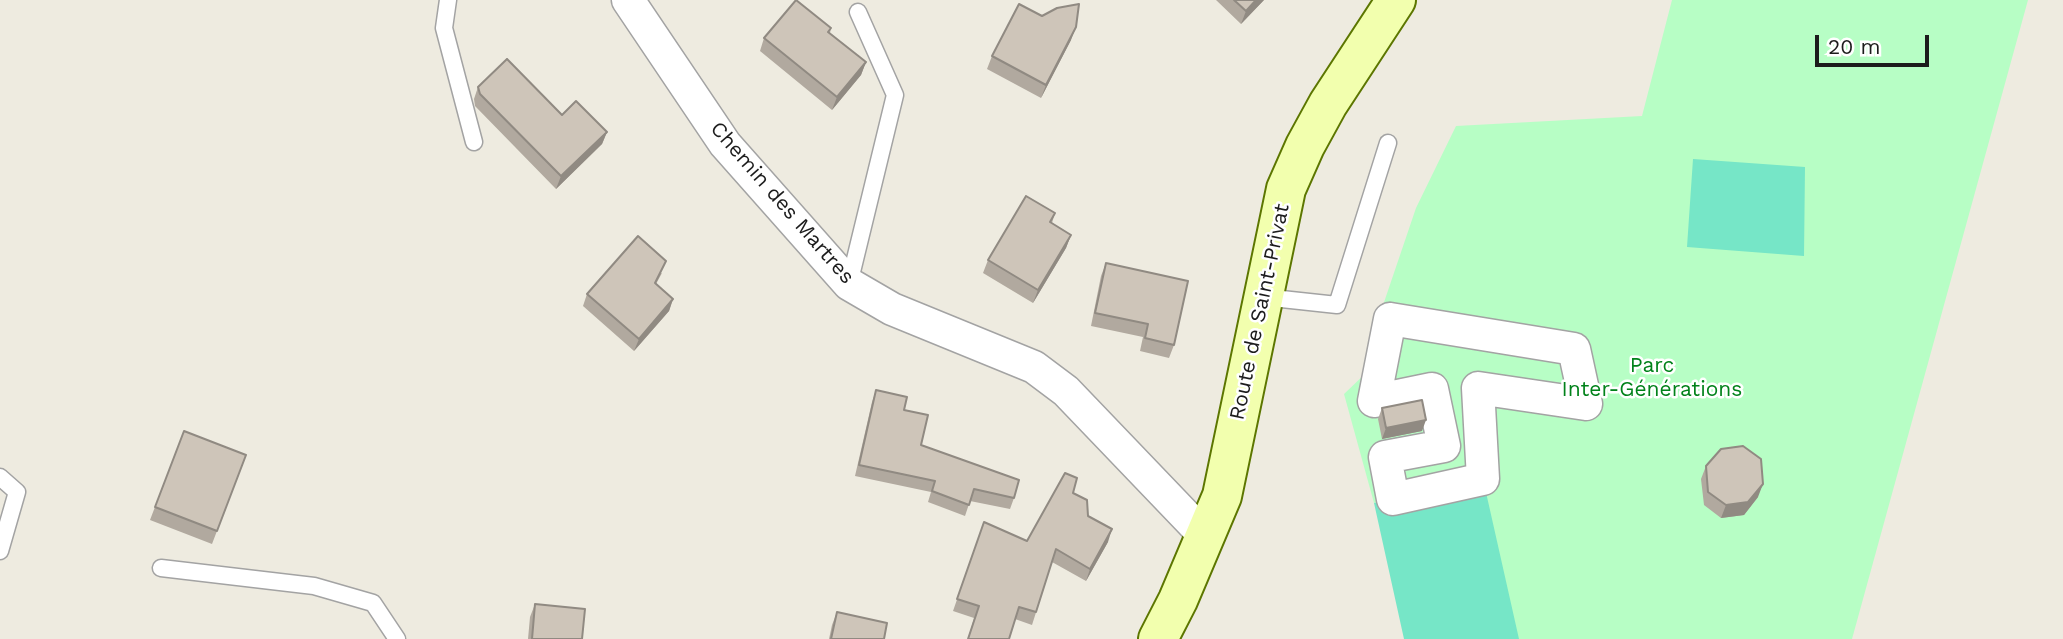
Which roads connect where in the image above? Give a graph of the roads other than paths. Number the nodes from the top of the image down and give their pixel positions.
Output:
1 (448, 0) edge
2 (628, 0) edge
3 (1396, 0) edge
4 (858, 12) dead end
5 (474, 142) dead end
6 (1388, 143) dead end
7 (849, 284) junction
8 (1263, 297) junction
9 (1432, 389) joint
10 (0, 477) edge
11 (1205, 536) junction
12 (0, 551) edge
13 (161, 568) dead end
14 (397, 639) edge
15 (1158, 639) edge

1 - 5 lane
2 - 7 street, Chemin des Martres
3 - 8 street, Route de Saint-Privat
4 - 7 lane
6 - 8 lane
7 - 11 street, Chemin des Martres
8 - 11 street, Route de Saint-Privat
9 - 9 street
10 - 12 lane
11 - 15 street, Route de Saint-Privat
13 - 14 lane

